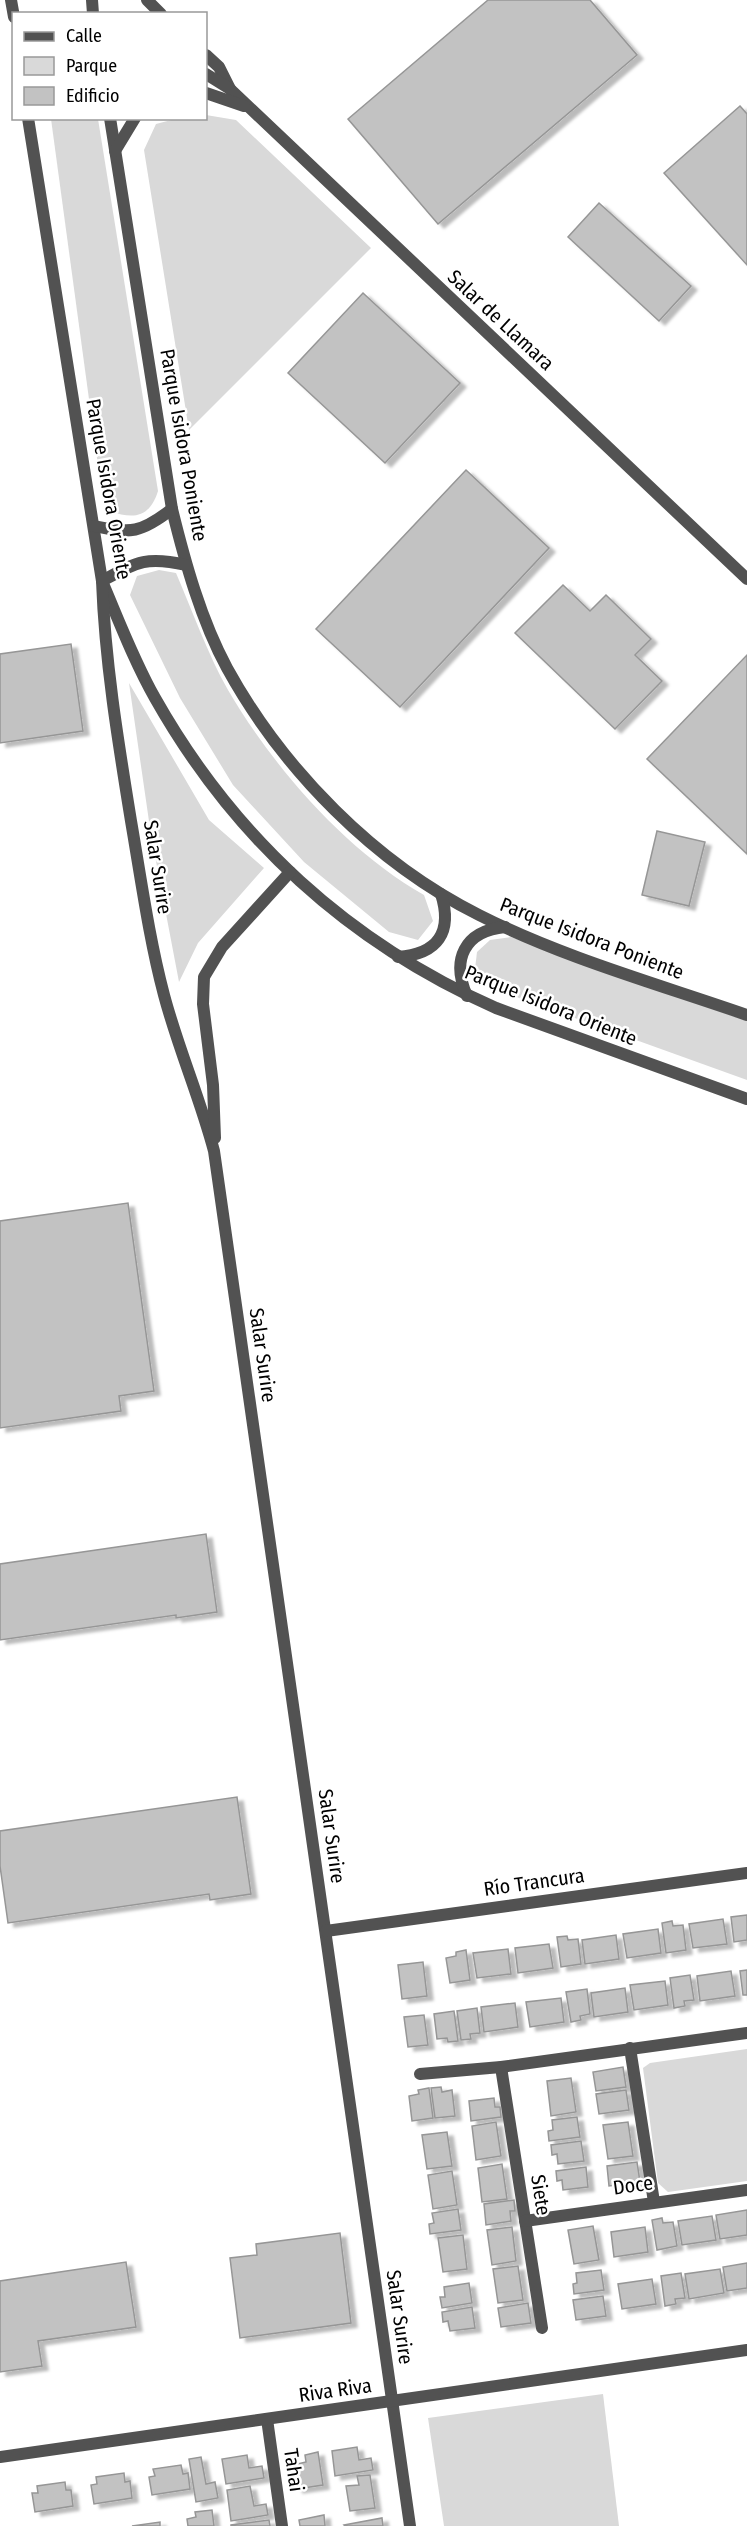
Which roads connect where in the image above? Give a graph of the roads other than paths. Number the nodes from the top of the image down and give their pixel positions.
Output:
1 (147, 0) edge
2 (159, 12) edge
3 (207, 56) edge
4 (207, 75) edge
5 (230, 89) junction
6 (207, 93) edge
7 (248, 108) junction
8 (28, 120) edge
9 (110, 120) edge
10 (134, 120) edge
11 (115, 151) junction
12 (172, 509) junction
13 (94, 526) junction
14 (186, 565) junction
15 (747, 579) edge
16 (102, 581) junction
17 (290, 872) junction
18 (441, 894) junction
19 (506, 927) junction
20 (397, 957) junction
21 (467, 996) junction
22 (747, 1015) edge
23 (747, 1099) edge
24 (214, 1151) junction
25 (747, 1873) edge
26 (326, 1931) junction
27 (747, 2033) edge
28 (630, 2049) junction
29 (501, 2067) junction
30 (420, 2074) dead end
31 (747, 2190) edge
32 (654, 2202) junction
33 (525, 2221) junction
34 (542, 2328) dead end
35 (747, 2350) edge
36 (393, 2401) junction
37 (267, 2419) junction
38 (0, 2457) edge
39 (282, 2526) edge
40 (411, 2526) edge

1 - 2 street
3 - 5 street, Salar de Llamara
4 - 5 street, Salar de Llamara
5 - 7 street, Salar de Llamara
6 - 7 street
7 - 15 street, Salar de Llamara
8 - 13 street, Parque Isidora Oriente
9 - 11 street, Parque Isidora Poniente
10 - 11 street
11 - 12 street, Parque Isidora Poniente
12 - 13 street
12 - 14 street, Parque Isidora Poniente
13 - 16 street, Parque Isidora Oriente
14 - 16 street
14 - 18 street, Parque Isidora Poniente
16 - 17 street, Parque Isidora Oriente
16 - 24 street, Salar Surire
17 - 20 street, Parque Isidora Oriente
17 - 24 street, Salar Surire
18 - 19 street, Parque Isidora Poniente
18 - 20 street
19 - 21 street
19 - 22 street, Parque Isidora Poniente
20 - 21 street, Parque Isidora Oriente
21 - 23 street, Parque Isidora Oriente
24 - 26 street, Salar Surire
25 - 26 street, Río Trancura
26 - 36 street, Salar Surire
27 - 28 street
28 - 29 street
28 - 32 street
29 - 30 street
29 - 33 street, Siete
31 - 32 street, Doce
32 - 33 street, Doce
33 - 34 street, Siete
35 - 36 street, Riva Riva
36 - 37 street, Riva Riva
36 - 40 street, Salar Surire
37 - 38 street, Riva Riva
37 - 39 street, Tahai

